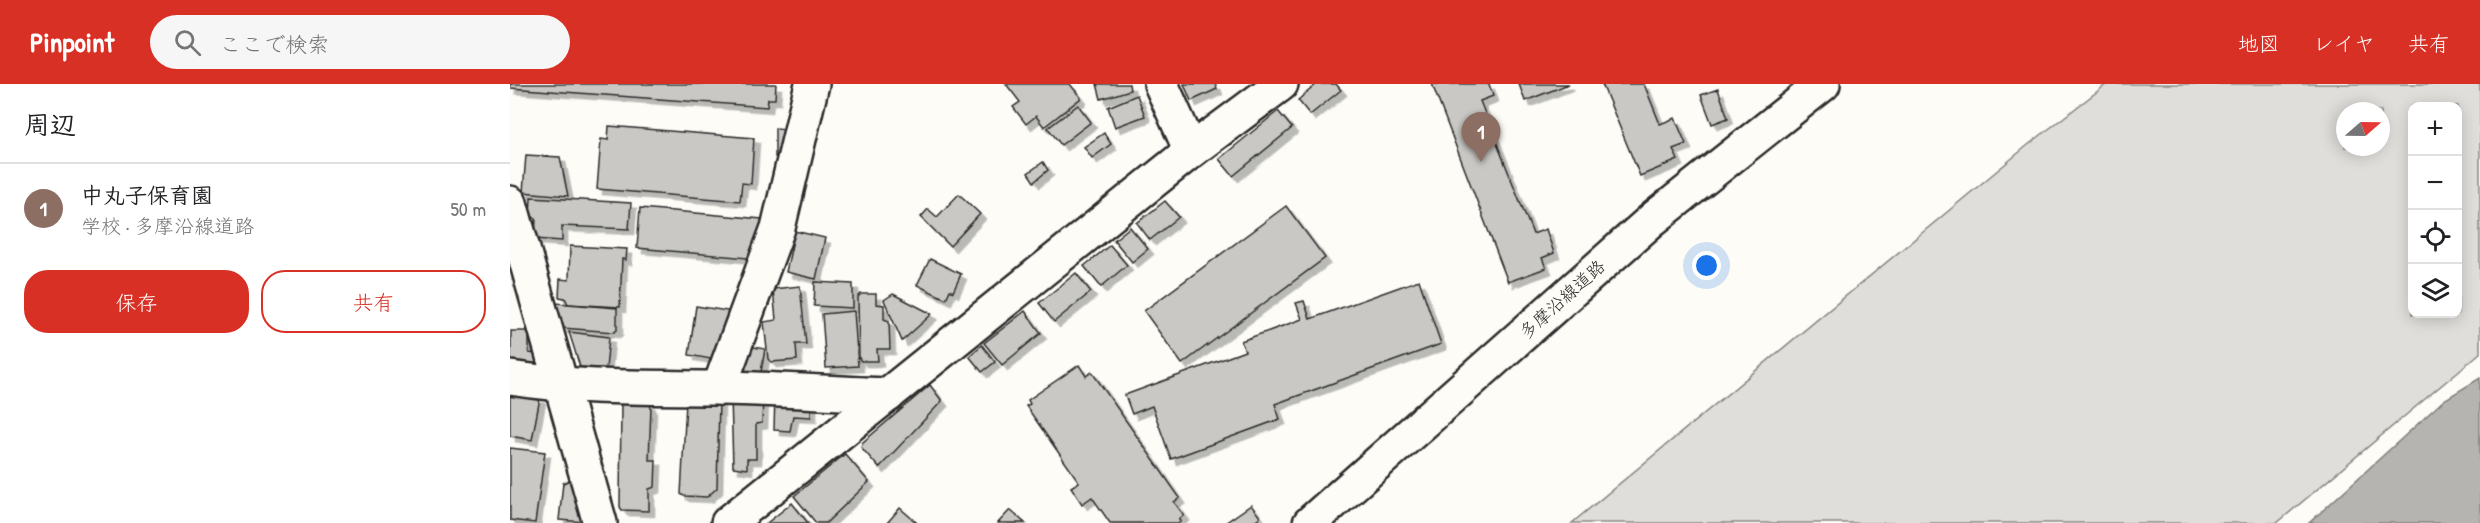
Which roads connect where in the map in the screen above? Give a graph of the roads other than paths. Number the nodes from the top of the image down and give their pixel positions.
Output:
1 (813, 84) edge
2 (1161, 84) edge
3 (1281, 84) edge
4 (1822, 84) edge
5 (1191, 151) junction
6 (510, 204) edge
7 (510, 378) edge
8 (562, 386) junction
9 (719, 388) junction
10 (888, 395) junction
11 (600, 523) edge
12 (728, 523) edge
13 (1310, 523) edge

1 - 9 street
2 - 5 street
3 - 5 street
4 - 13 street, 多摩沿線道路
5 - 10 street
6 - 8 street
7 - 8 street
8 - 9 street
8 - 11 street
9 - 10 street
10 - 12 street

